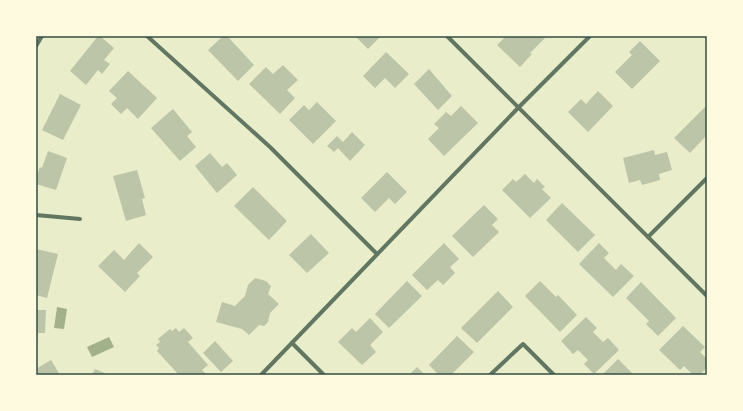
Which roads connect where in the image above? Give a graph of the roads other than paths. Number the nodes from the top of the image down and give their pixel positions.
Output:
1 (42, 36) edge
2 (147, 36) edge
3 (447, 36) edge
4 (590, 36) edge
5 (36, 46) edge
6 (518, 108) junction
7 (707, 178) edge
8 (36, 215) edge
9 (80, 219) dead end
10 (648, 237) junction
11 (378, 254) junction
12 (707, 296) edge
13 (292, 343) junction
14 (261, 375) edge
15 (324, 375) edge
16 (490, 375) edge
17 (554, 375) edge

1 - 5 street
2 - 11 street
3 - 6 street
4 - 6 street
6 - 10 street
6 - 11 street
7 - 10 street
8 - 9 street
10 - 12 street
11 - 13 street
13 - 14 street
13 - 15 street
16 - 17 street

